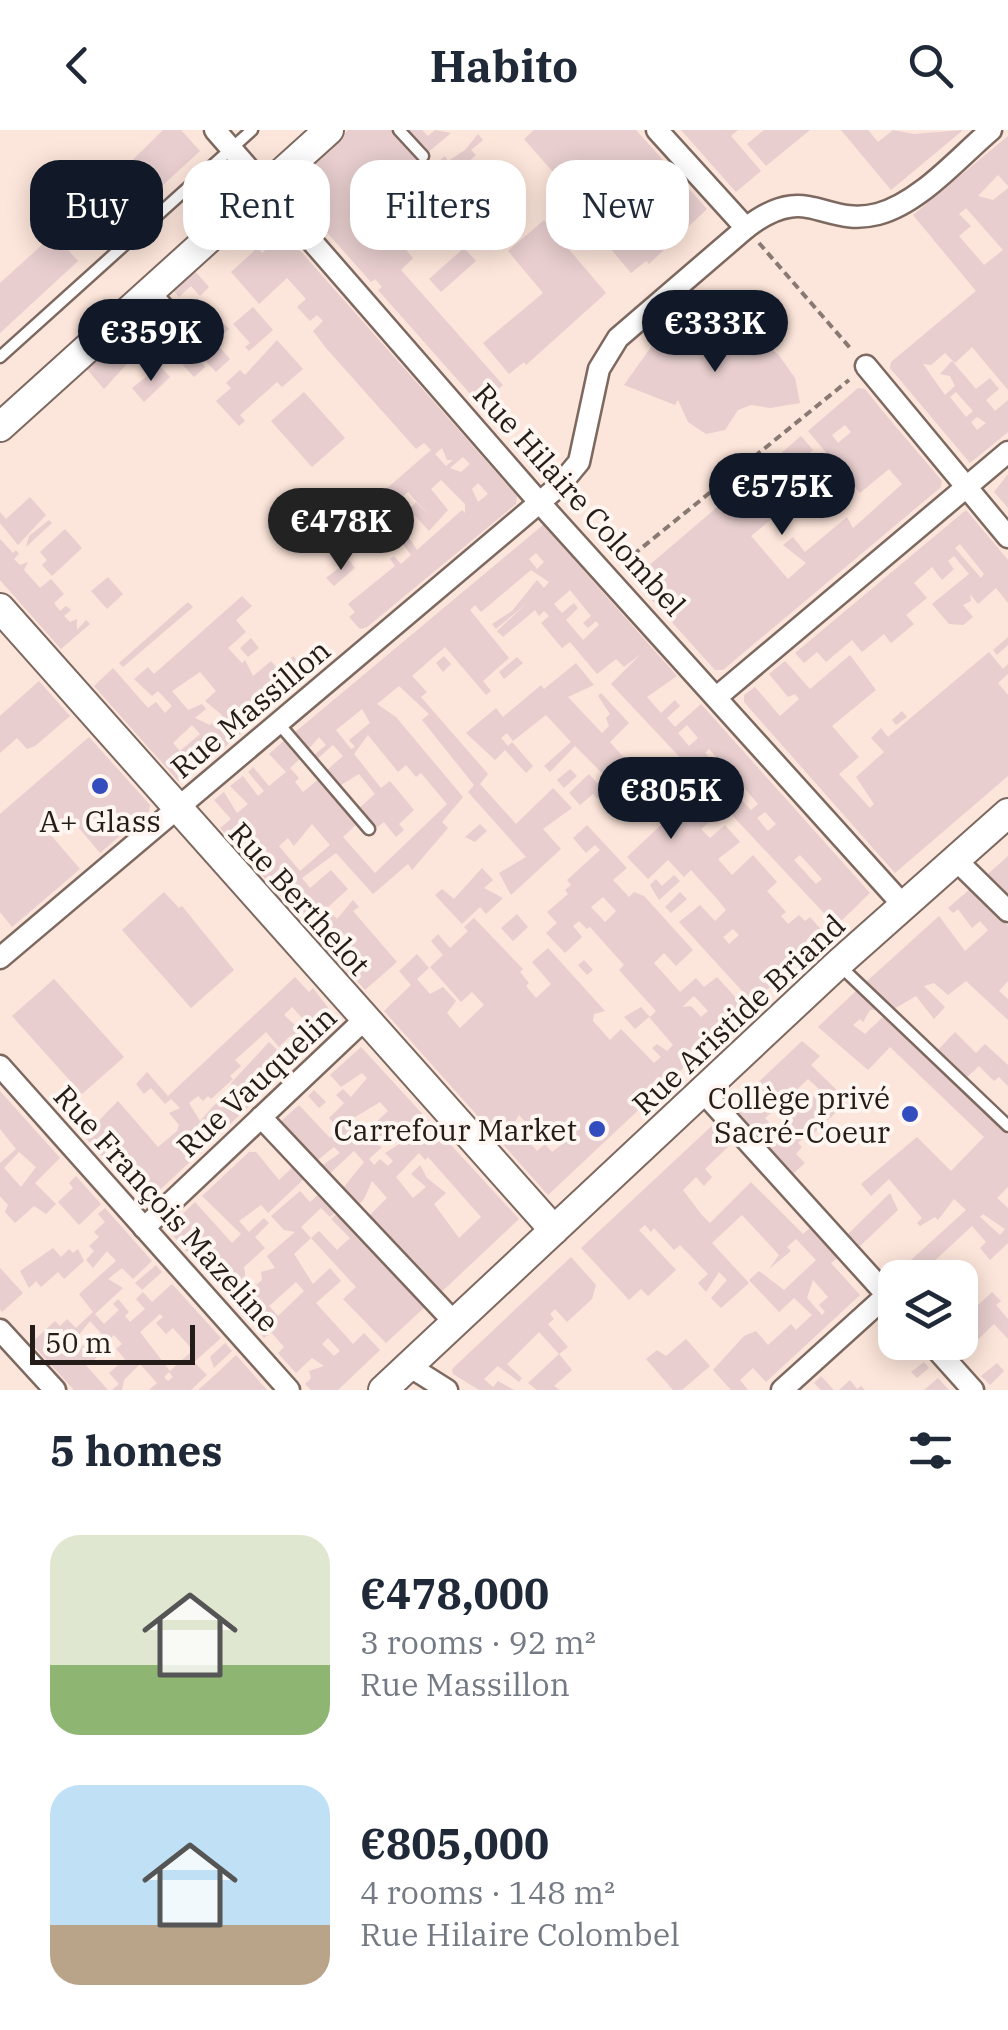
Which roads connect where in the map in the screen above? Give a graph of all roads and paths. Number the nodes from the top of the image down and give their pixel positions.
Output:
1 (215, 130) edge
2 (252, 130) edge
3 (329, 130) edge
4 (399, 130) edge
5 (657, 130) edge
6 (991, 130) edge
7 (231, 148) junction
8 (423, 156) dead end
9 (242, 160) edge
10 (292, 160) edge
11 (746, 228) junction
12 (190, 250) edge
13 (320, 250) edge
14 (150, 286) junction
15 (194, 354) dead end
16 (0, 357) edge
17 (866, 366) junction
18 (0, 427) edge
19 (1008, 452) edge
20 (966, 487) junction
21 (539, 502) junction
22 (1008, 537) edge
23 (607, 576) junction
24 (0, 608) edge
25 (718, 696) junction
26 (278, 723) junction
27 (178, 809) junction
28 (1008, 813) edge
29 (369, 829) dead end
30 (955, 859) junction
31 (904, 906) junction
32 (1008, 911) edge
33 (0, 958) edge
34 (838, 964) junction
35 (365, 1019) junction
36 (0, 1066) edge
37 (703, 1092) junction
38 (261, 1116) junction
39 (1008, 1126) edge
40 (144, 1228) junction
41 (554, 1230) junction
42 (878, 1285) edge
43 (878, 1310) edge
44 (455, 1323) junction
45 (0, 1330) edge
46 (946, 1360) edge
47 (409, 1366) junction
48 (55, 1390) edge
49 (289, 1390) edge
50 (384, 1390) edge
51 (448, 1390) edge
52 (782, 1390) edge
53 (973, 1390) edge

1 - 7 street, Rue Hilaire Colombel
2 - 7 lane
3 - 10 street
4 - 8 lane
5 - 11 street
6 - 11 street, Rue Massillon
7 - 9 street, Rue Hilaire Colombel
7 - 16 lane
11 - 17 path
11 - 21 street, Rue Massillon
12 - 14 street
13 - 21 street, Rue Hilaire Colombel
14 - 15 lane
14 - 18 street
17 - 20 street
17 - 23 path
19 - 20 street
20 - 22 street
20 - 25 street
21 - 23 street, Rue Hilaire Colombel
21 - 26 street, Rue Massillon
23 - 25 street, Rue Hilaire Colombel
24 - 27 street, Rue Berthelot
25 - 31 street, Rue Hilaire Colombel
26 - 27 street, Rue Massillon
26 - 29 lane
27 - 33 street, Rue Massillon
27 - 35 street, Rue Berthelot
28 - 30 street, Rue Aristide Briand
30 - 31 street, Rue Aristide Briand
30 - 32 street
31 - 34 street, Rue Aristide Briand
34 - 37 street, Rue Aristide Briand
34 - 39 lane
35 - 38 street, Rue Vauquelin
35 - 41 street, Rue Berthelot
36 - 40 street, Rue François Mazeline
37 - 41 street, Rue Aristide Briand
37 - 42 street
38 - 40 street, Rue Vauquelin
38 - 44 street
40 - 49 street, Rue François Mazeline
41 - 44 street, Rue Aristide Briand
43 - 52 street
44 - 47 street, Rue Aristide Briand
45 - 48 street
46 - 53 street
47 - 50 street, Rue Aristide Briand
47 - 51 street

